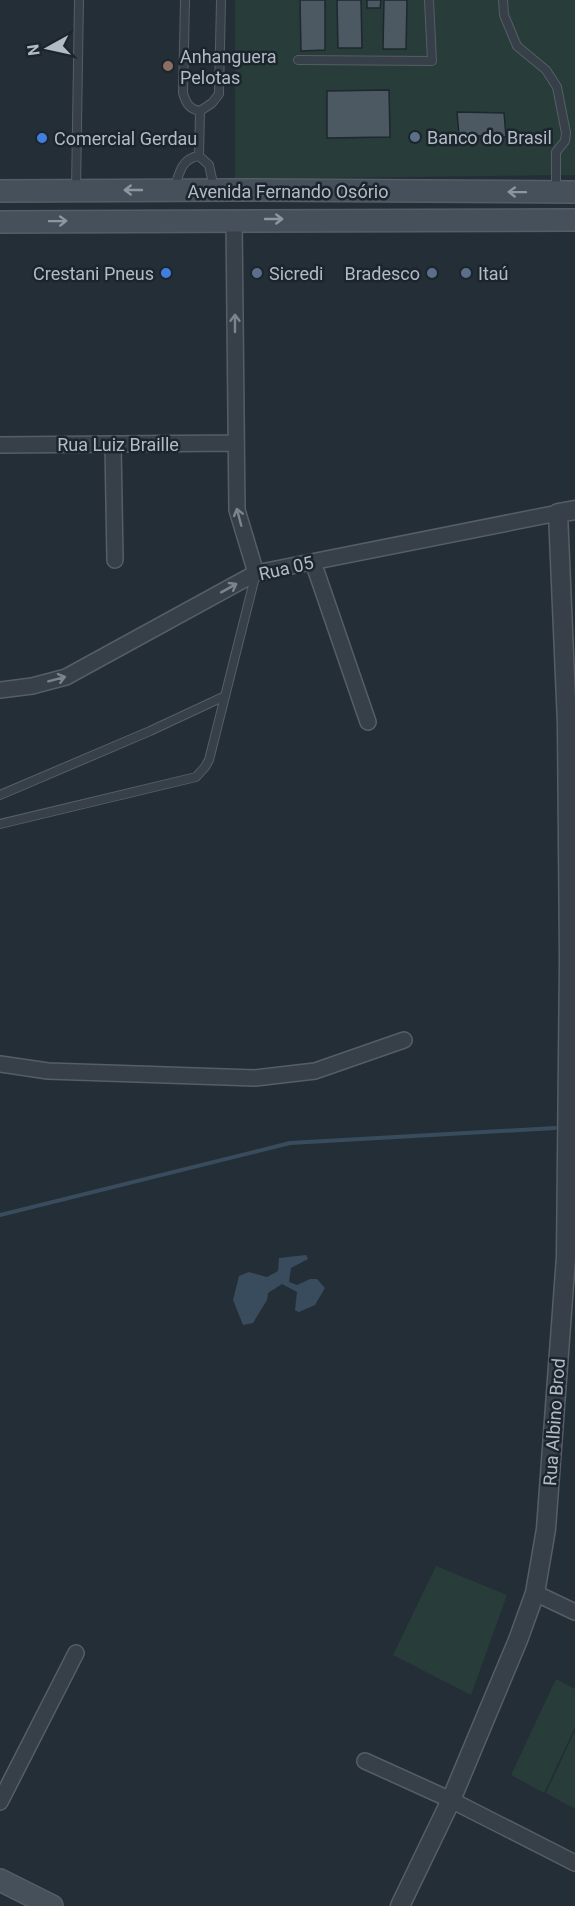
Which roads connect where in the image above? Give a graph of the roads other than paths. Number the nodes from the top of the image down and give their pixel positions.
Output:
1 (79, 0) edge
2 (184, 0) edge
3 (221, 0) edge
4 (429, 0) edge
5 (503, 0) edge
6 (298, 60) dead end
7 (200, 111) junction
8 (565, 141) junction
9 (575, 141) edge
10 (199, 156) junction
11 (174, 190) junction
12 (214, 190) junction
13 (0, 191) edge
14 (76, 191) junction
15 (566, 192) edge
16 (234, 219) junction
17 (575, 220) edge
18 (0, 222) edge
19 (235, 443) junction
20 (112, 444) junction
21 (0, 445) edge
22 (567, 512) edge
23 (115, 560) dead end
24 (313, 562) junction
25 (256, 573) junction
26 (0, 690) edge
27 (225, 696) junction
28 (368, 722) dead end
29 (571, 724) edge
30 (0, 795) edge
31 (0, 824) edge
32 (572, 959) edge
33 (404, 1040) dead end
34 (0, 1064) edge
35 (570, 1257) edge
36 (535, 1593) junction
37 (575, 1612) edge
38 (76, 1653) dead end
39 (365, 1761) dead end
40 (451, 1800) junction
41 (0, 1802) edge
42 (575, 1863) edge
43 (0, 1880) edge
44 (52, 1906) edge
45 (400, 1906) edge

1 - 14 lane
2 - 7 lane
3 - 7 lane
4 - 6 lane
5 - 8 lane
7 - 10 lane
8 - 9 lane
8 - 15 lane
10 - 11 lane
10 - 12 lane
11 - 12 main road, Avenida Fernando Osório
11 -> 14 main road, Avenida Fernando Osório
15 -> 12 main road, Avenida Fernando Osório
13 - 14 main road, Avenida Fernando Osório
16 -> 17 main road, Avenida Fernando Osório
18 -> 16 main road, Avenida Fernando Osório
19 -> 16 street
19 - 20 street, Rua Luiz Braille
25 -> 19 street
20 - 21 street, Rua Luiz Braille
20 - 23 street
22 - 24 street, Rua 05
22 - 29 street, Rua Albino Brod
24 - 25 street, Rua 05
24 - 28 street
26 -> 25 street, Rua 05
25 - 27 lane
27 - 30 lane
27 - 31 lane
29 - 32 street, Rua Albino Brod
32 - 35 street, Rua Albino Brod
33 - 34 street
35 - 36 street, Rua Albino Brod
36 - 37 street
36 - 40 street, Rua Albino Brod
38 - 41 street
39 - 40 street
40 - 42 street
40 - 45 street, Rua Albino Brod
43 - 44 main road

